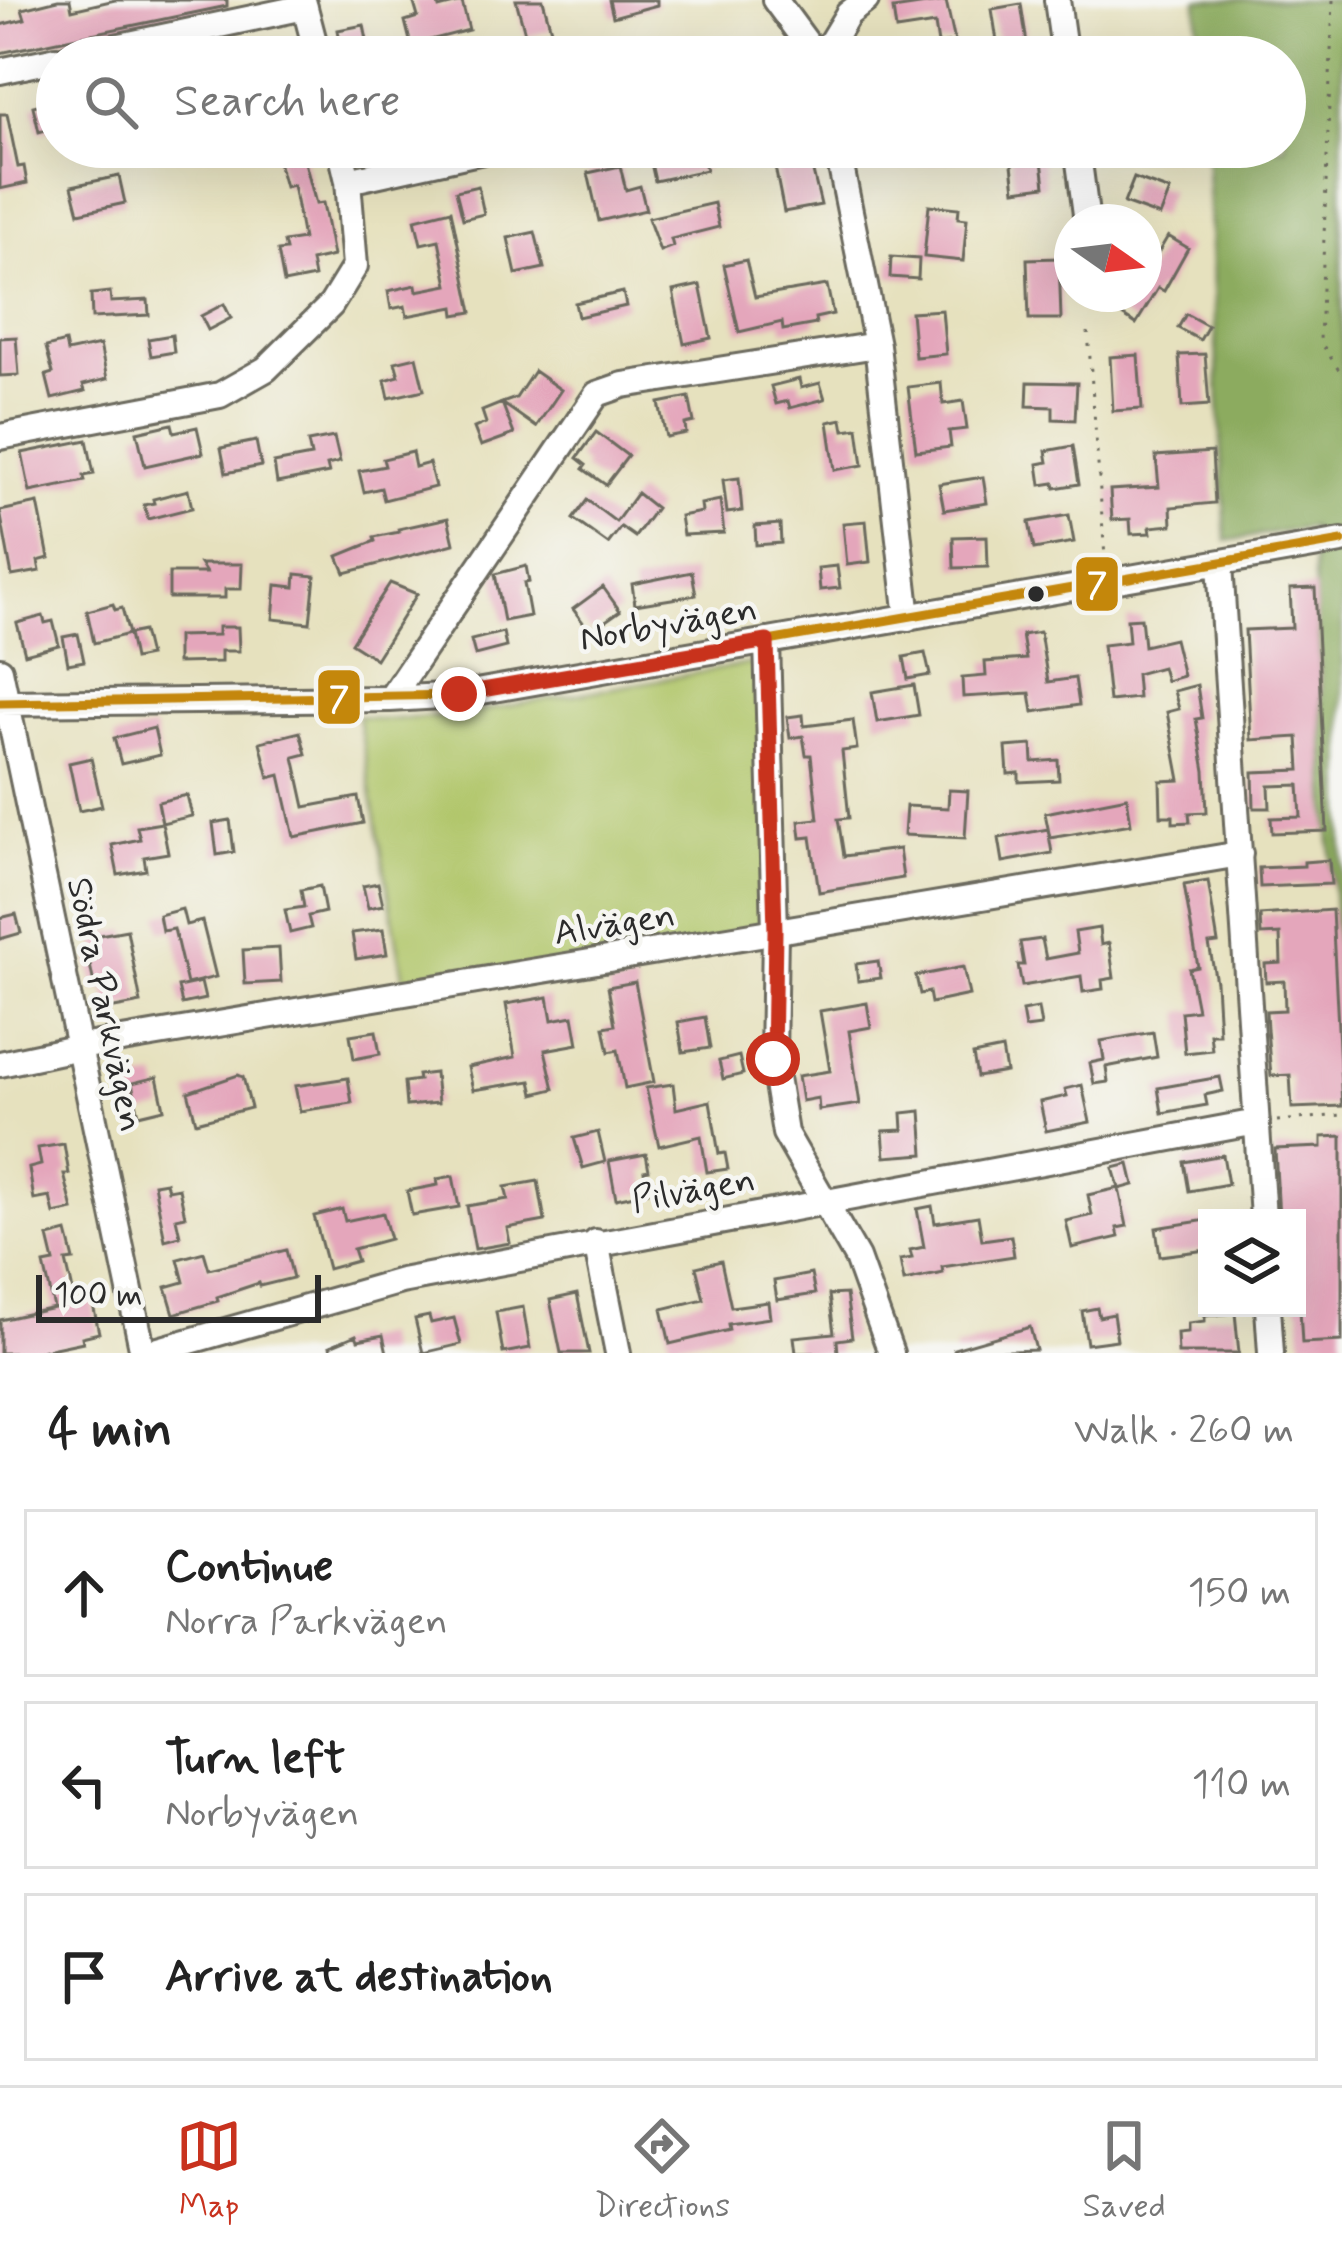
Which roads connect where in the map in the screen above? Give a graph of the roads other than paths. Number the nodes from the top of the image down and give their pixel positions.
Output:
1 (775, 0) edge
2 (866, 0) edge
3 (1058, 0) edge
4 (304, 3) edge
5 (160, 36) edge
6 (313, 36) edge
7 (803, 36) edge
8 (833, 36) edge
9 (1062, 36) edge
10 (36, 63) edge
11 (0, 71) edge
12 (345, 168) edge
13 (409, 168) edge
14 (841, 168) edge
15 (1080, 168) edge
16 (348, 182) junction
17 (1085, 204) edge
18 (877, 344) junction
19 (0, 436) edge
20 (1342, 541) edge
21 (1220, 564) junction
22 (908, 618) junction
23 (767, 641) junction
24 (0, 670) edge
25 (390, 699) junction
26 (3, 703) edge
27 (1240, 854) junction
28 (775, 931) junction
29 (80, 1047) junction
30 (0, 1064) edge
31 (1257, 1122) junction
32 (826, 1200) junction
33 (1262, 1209) edge
34 (596, 1242) junction
35 (1269, 1317) edge
36 (146, 1353) edge
37 (618, 1353) edge
38 (892, 1353) edge
39 (1271, 1353) edge

1 - 7 street
2 - 8 street
3 - 9 street
4 - 5 street
4 - 6 street
10 - 11 street
12 - 16 street
13 - 16 street
14 - 18 street
15 - 17 street
16 - 19 street
18 - 22 street
18 - 25 street
20 - 21 street, Norbyvägen
21 - 22 street, Norbyvägen
21 - 27 street
22 - 23 street, Norbyvägen
23 - 25 street, Norbyvägen
23 - 28 street
24 - 26 street, Södra Parkvägen
25 - 26 street, Norbyvägen
26 - 29 street, Södra Parkvägen
27 - 28 street, Alvägen
27 - 31 street
28 - 29 street, Alvägen
28 - 32 street
29 - 30 street, Alvägen
29 - 36 street, Södra Parkvägen
31 - 32 street, Pilvägen
31 - 33 street
32 - 34 street, Pilvägen
32 - 38 street
34 - 36 street, Pilvägen
34 - 37 street
35 - 39 street

